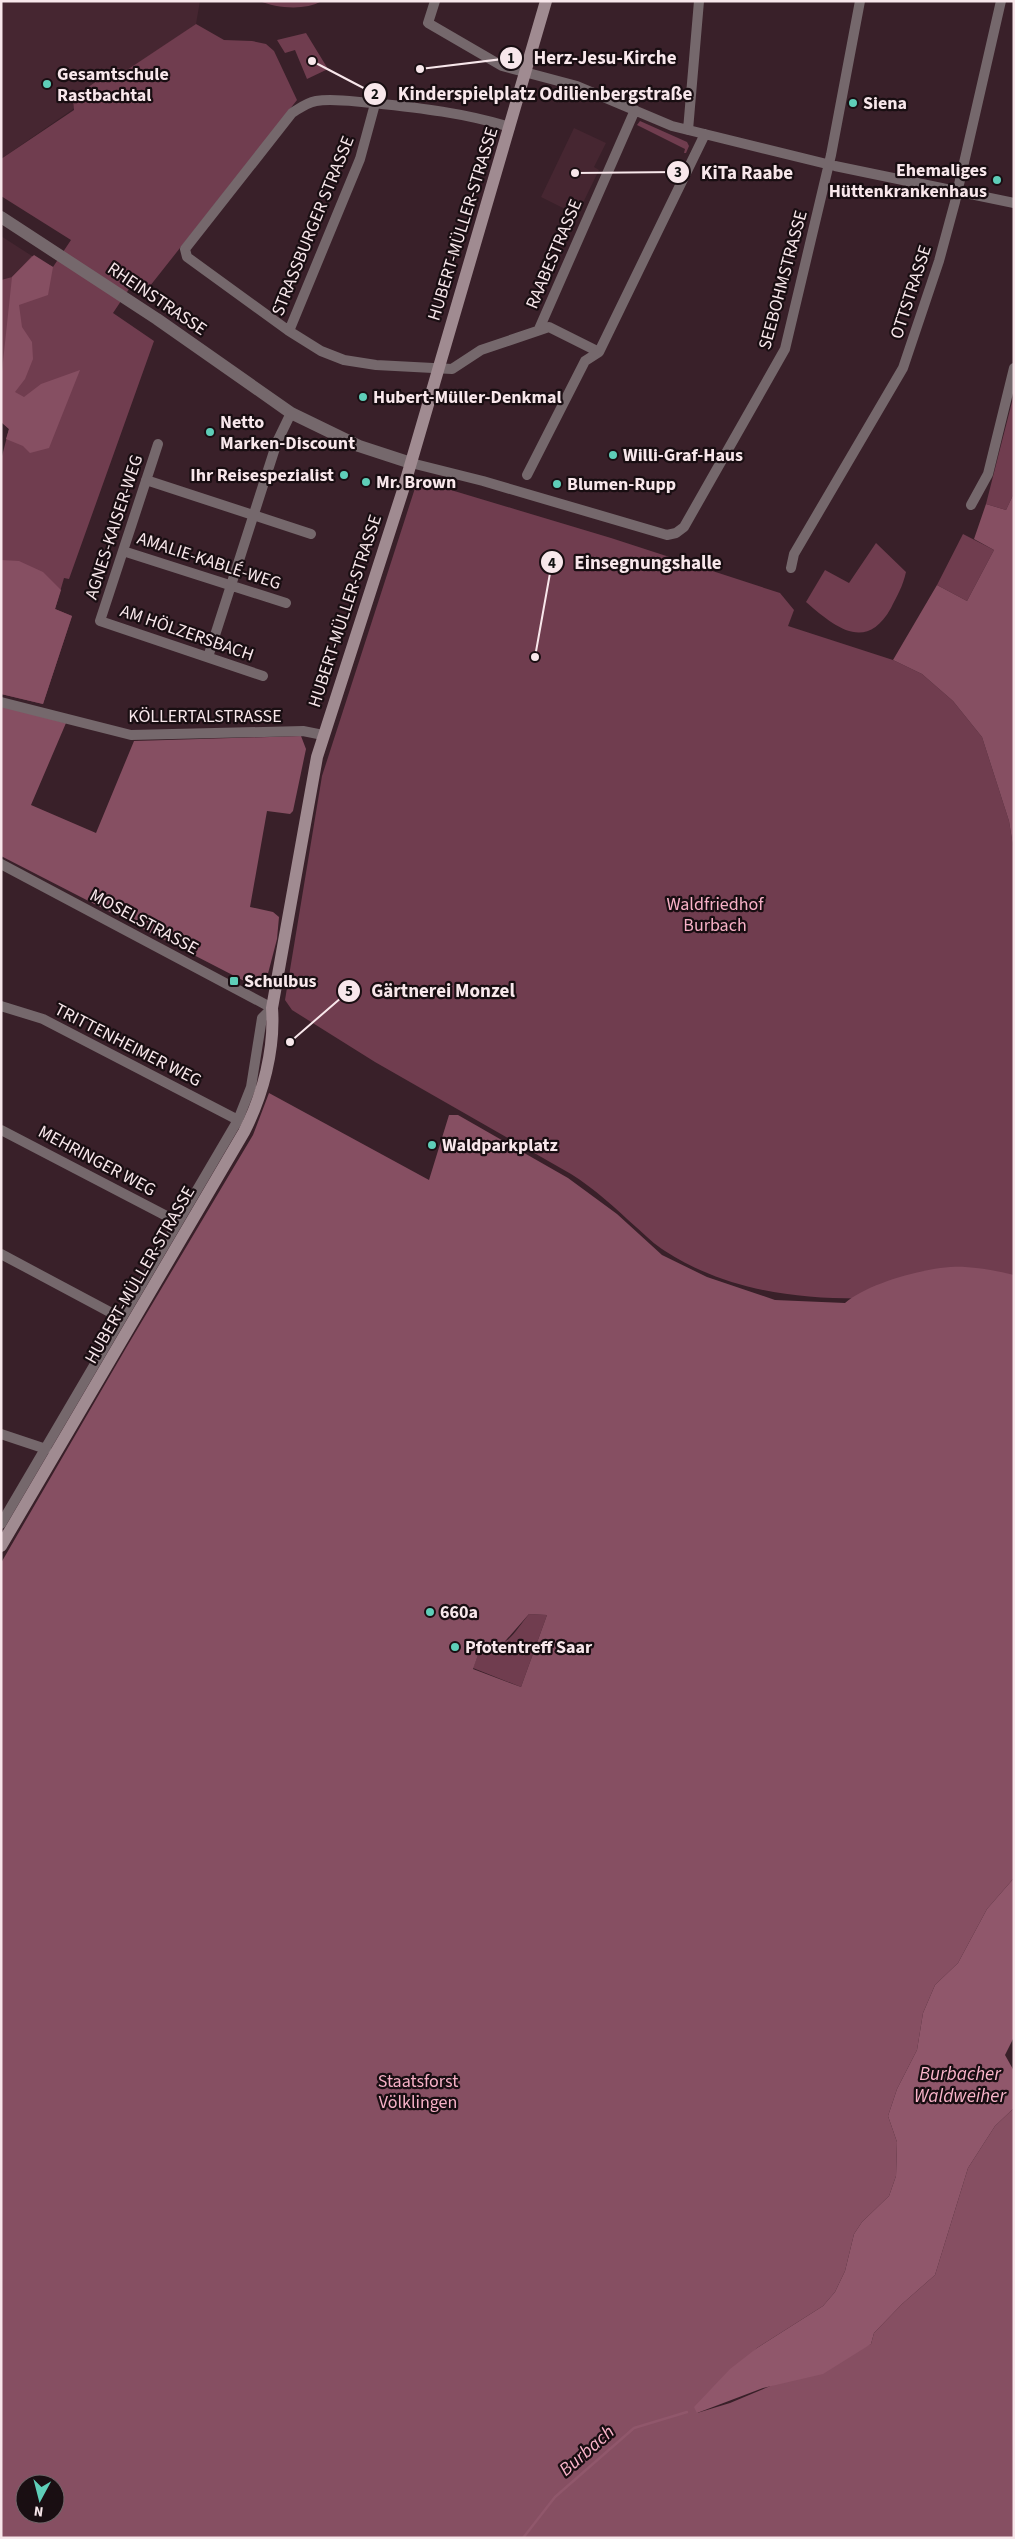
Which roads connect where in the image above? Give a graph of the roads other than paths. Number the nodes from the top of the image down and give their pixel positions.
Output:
1 (435, 1) edge
2 (546, 1) edge
3 (699, 1) edge
4 (860, 1) edge
5 (1001, 1) edge
6 (526, 72) junction
7 (375, 104) junction
8 (635, 110) junction
9 (510, 127) junction
10 (688, 130) junction
11 (705, 134) junction
12 (829, 165) junction
13 (958, 192) junction
14 (1014, 203) edge
15 (1, 217) edge
16 (539, 329) junction
17 (289, 331) junction
18 (599, 352) junction
19 (439, 368) junction
20 (1014, 368) edge
21 (291, 413) junction
22 (158, 444) dead end
23 (411, 463) junction
24 (527, 475) dead end
25 (146, 480) junction
26 (971, 505) dead end
27 (253, 515) junction
28 (311, 534) dead end
29 (123, 551) junction
30 (791, 568) dead end
31 (230, 585) junction
32 (286, 603) dead end
33 (100, 621) joint
34 (208, 657) junction
35 (263, 676) dead end
36 (1, 702) edge
37 (323, 735) junction
38 (1, 864) edge
39 (1, 1006) edge
40 (272, 1008) junction
41 (238, 1120) junction
42 (1, 1130) edge
43 (178, 1222) junction
44 (1, 1254) edge
45 (121, 1318) junction
46 (1, 1434) edge
47 (46, 1449) junction
48 (1, 1524) edge
49 (1, 1546) edge

1 - 6 street
2 - 6 main road, HUBERT-MÜLLER-STRASSE
3 - 10 street
4 - 12 street, SEEBOHMSTRASSE
5 - 13 street, OTTSTRASSE
6 - 8 street
6 - 9 main road, HUBERT-MÜLLER-STRASSE
7 - 9 street
7 - 17 street, STRASSBURGER STRASSE
7 - 17 street
8 - 10 street
8 - 16 street, RAABESTRASSE
9 - 19 main road, HUBERT-MÜLLER-STRASSE
10 - 11 street
11 - 12 street
11 - 18 street
12 - 13 street
12 - 23 street, SEEBOHMSTRASSE
13 - 14 street
13 - 30 street, OTTSTRASSE
15 - 21 street, RHEINSTRASSE
16 - 18 street
16 - 19 street
17 - 19 street
18 - 24 street
19 - 23 main road, HUBERT-MÜLLER-STRASSE
20 - 26 street
21 - 23 street, RHEINSTRASSE
21 - 27 street
22 - 25 street, AGNES-KAISER-WEG
23 - 37 main road, HUBERT-MÜLLER-STRASSE
25 - 27 street
25 - 29 street, AGNES-KAISER-WEG
27 - 28 street
27 - 31 street
29 - 31 street, AMALIE-KABLÉ-WEG
29 - 33 street, AGNES-KAISER-WEG
31 - 32 street, AMALIE-KABLÉ-WEG
31 - 34 street
33 - 34 street, AM HÖLZERSBACH
34 - 35 street, AM HÖLZERSBACH
36 - 37 street, KÖLLERTALSTRASSE
37 - 40 main road, HUBERT-MÜLLER-STRASSE
38 - 40 street, MOSELSTRASSE
39 - 41 street, TRITTENHEIMER WEG
40 - 41 street, HUBERT-MÜLLER-STRASSE
40 - 49 main road, HUBERT-MÜLLER-STRASSE
41 - 43 street, HUBERT-MÜLLER-STRASSE
42 - 43 street, MEHRINGER WEG
43 - 45 street, HUBERT-MÜLLER-STRASSE
44 - 45 street
45 - 47 street, HUBERT-MÜLLER-STRASSE
46 - 47 street
47 - 48 street, HUBERT-MÜLLER-STRASSE

